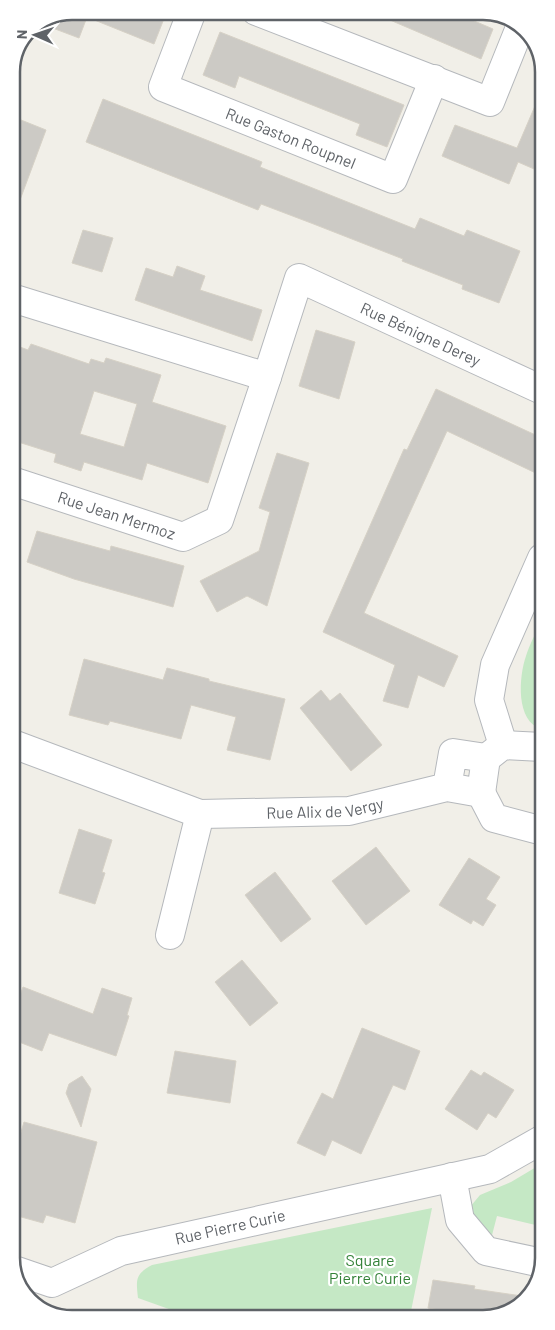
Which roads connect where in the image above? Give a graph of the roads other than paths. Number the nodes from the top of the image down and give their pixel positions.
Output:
1 (189, 20) edge
2 (280, 20) edge
3 (518, 34) edge
4 (434, 79) junction
5 (299, 278) joint
6 (20, 300) edge
7 (266, 377) junction
8 (535, 387) edge
9 (20, 484) edge
10 (535, 574) edge
11 (20, 747) edge
12 (535, 748) edge
13 (494, 751) junction
14 (447, 787) junction
15 (481, 793) junction
16 (200, 814) junction
17 (535, 828) edge
18 (170, 936) dead end
19 (535, 1144) edge
20 (452, 1177) junction
21 (535, 1262) edge
22 (22, 1273) edge

1 - 4 street, Rue Gaston Roupnel
2 - 4 street
3 - 4 street
5 - 7 street, Rue Jean Mermoz
5 - 8 street, Rue Bénigne Derey
6 - 7 street
7 - 9 street, Rue Jean Mermoz
10 - 13 street
11 - 16 street, Rue Alix de Vergy
12 - 13 street
13 - 14 street
13 - 15 street
14 - 15 street, Rue Alix de Vergy
14 - 16 street, Rue Alix de Vergy
15 - 17 street
16 - 18 street
19 - 20 street, Rue Pierre Curie
20 - 21 street
20 - 22 street, Rue Pierre Curie

